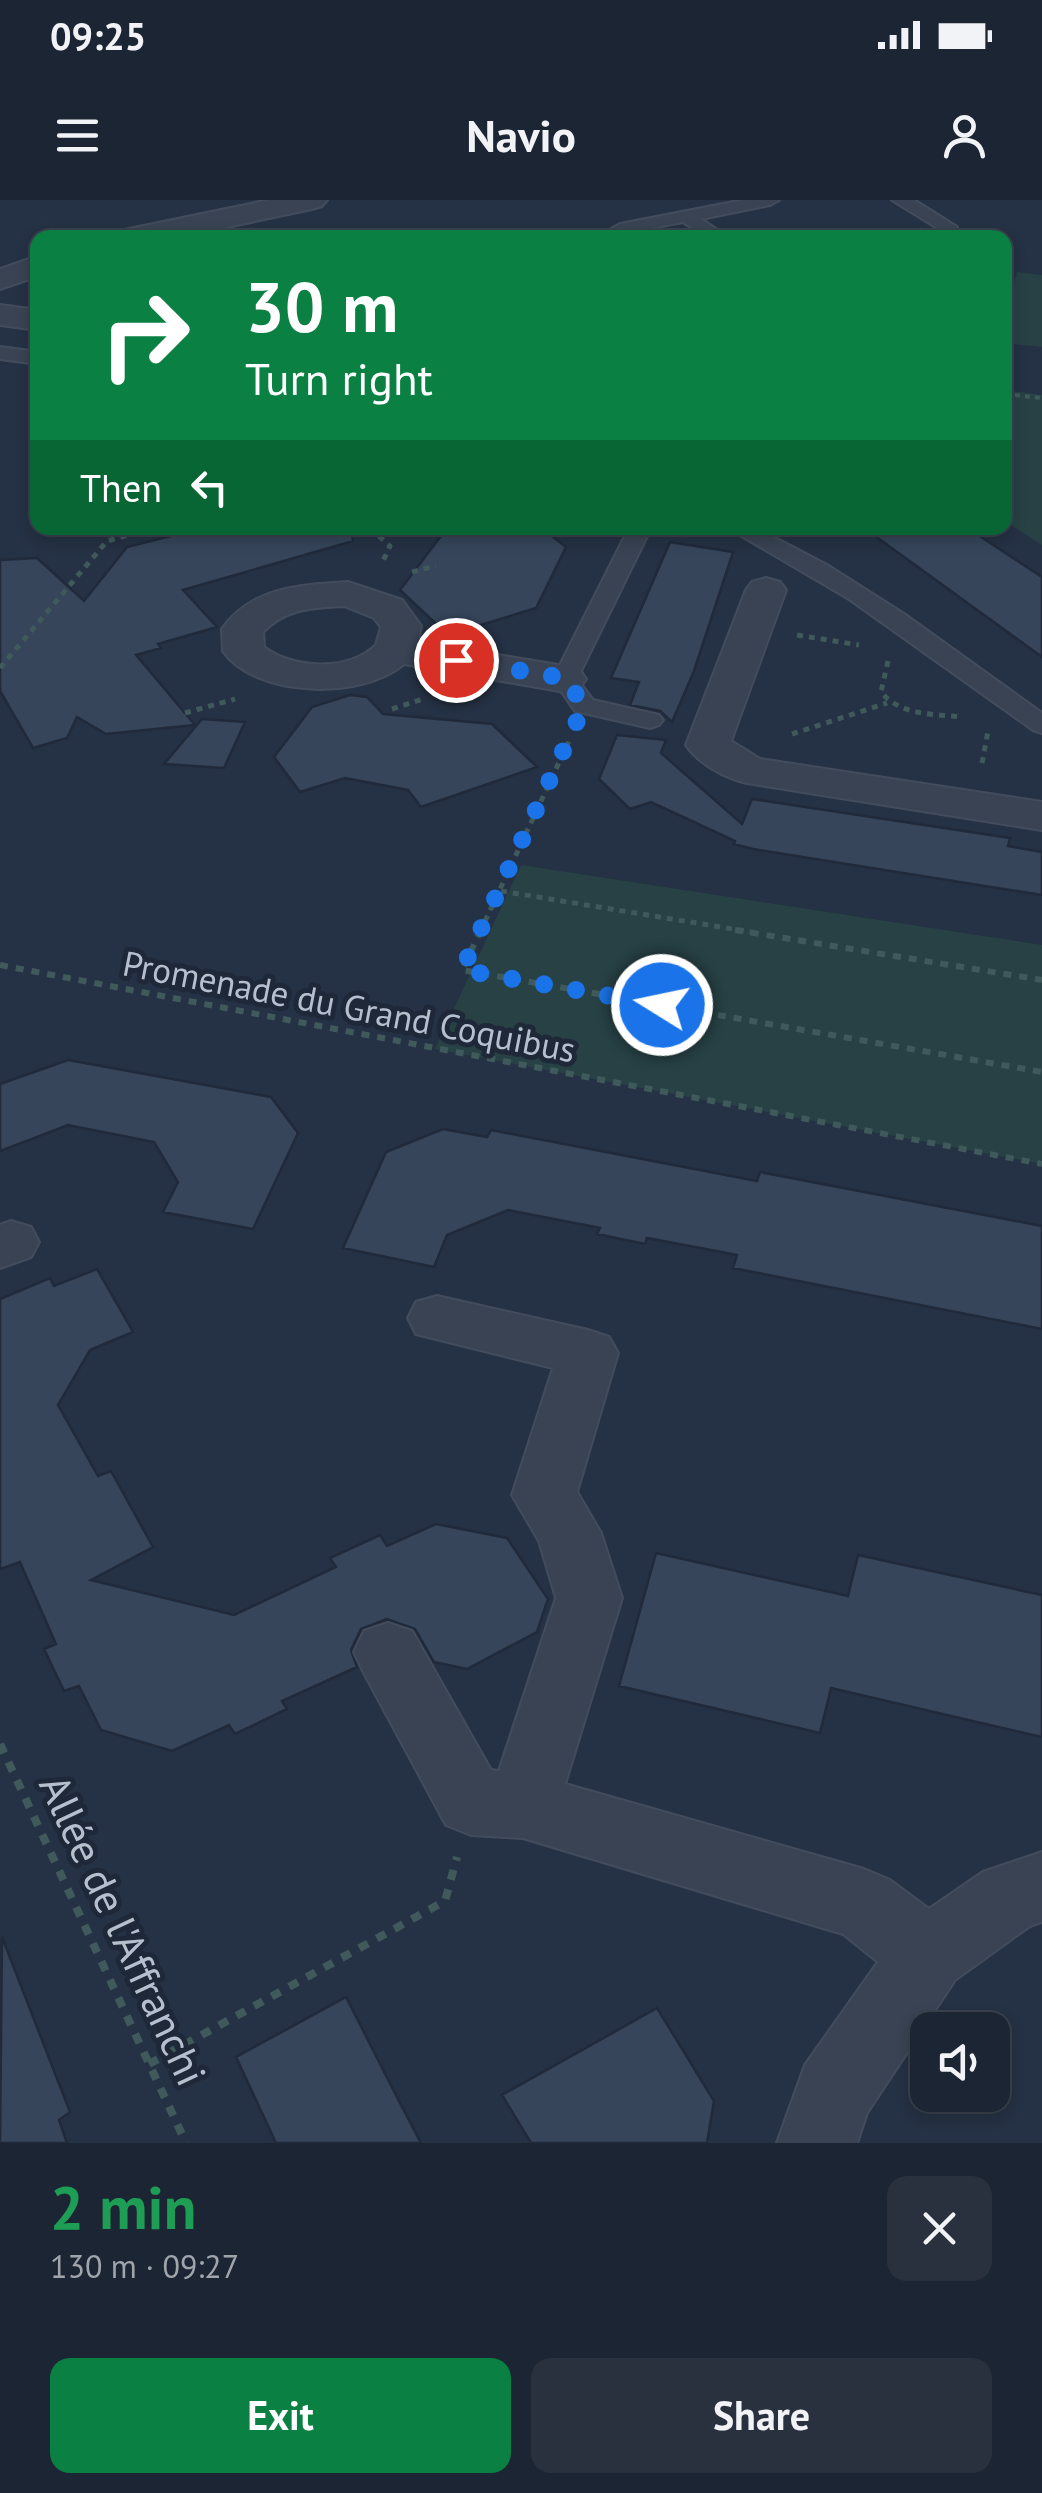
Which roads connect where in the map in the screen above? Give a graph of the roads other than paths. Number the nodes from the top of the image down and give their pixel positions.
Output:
1 (312, 200) edge
2 (770, 200) edge
3 (901, 200) edge
4 (686, 216) junction
5 (948, 227) dead end
6 (167, 230) edge
7 (621, 230) edge
8 (708, 230) edge
9 (30, 269) edge
10 (0, 280) edge
11 (0, 315) edge
12 (30, 319) edge
13 (0, 353) edge
14 (30, 357) edge
15 (637, 535) edge
16 (752, 535) edge
17 (759, 609) road end
18 (394, 650) dead end
19 (575, 692) junction
20 (650, 720) dead end
21 (1042, 725) edge
22 (1042, 816) edge
23 (437, 1318) dead end
24 (388, 1652) dead end
25 (497, 1803) junction
26 (1042, 1886) edge
27 (928, 1954) junction
28 (817, 2143) edge

1 - 6 street
2 - 4 lane
3 - 5 lane
4 - 7 lane
4 - 8 lane
9 - 10 street
11 - 12 street
13 - 14 lane
15 - 19 lane
16 - 21 lane
17 - 22 street
18 - 19 street
19 - 20 lane
23 - 25 street
24 - 25 street
25 - 27 street
26 - 27 street
27 - 28 street

